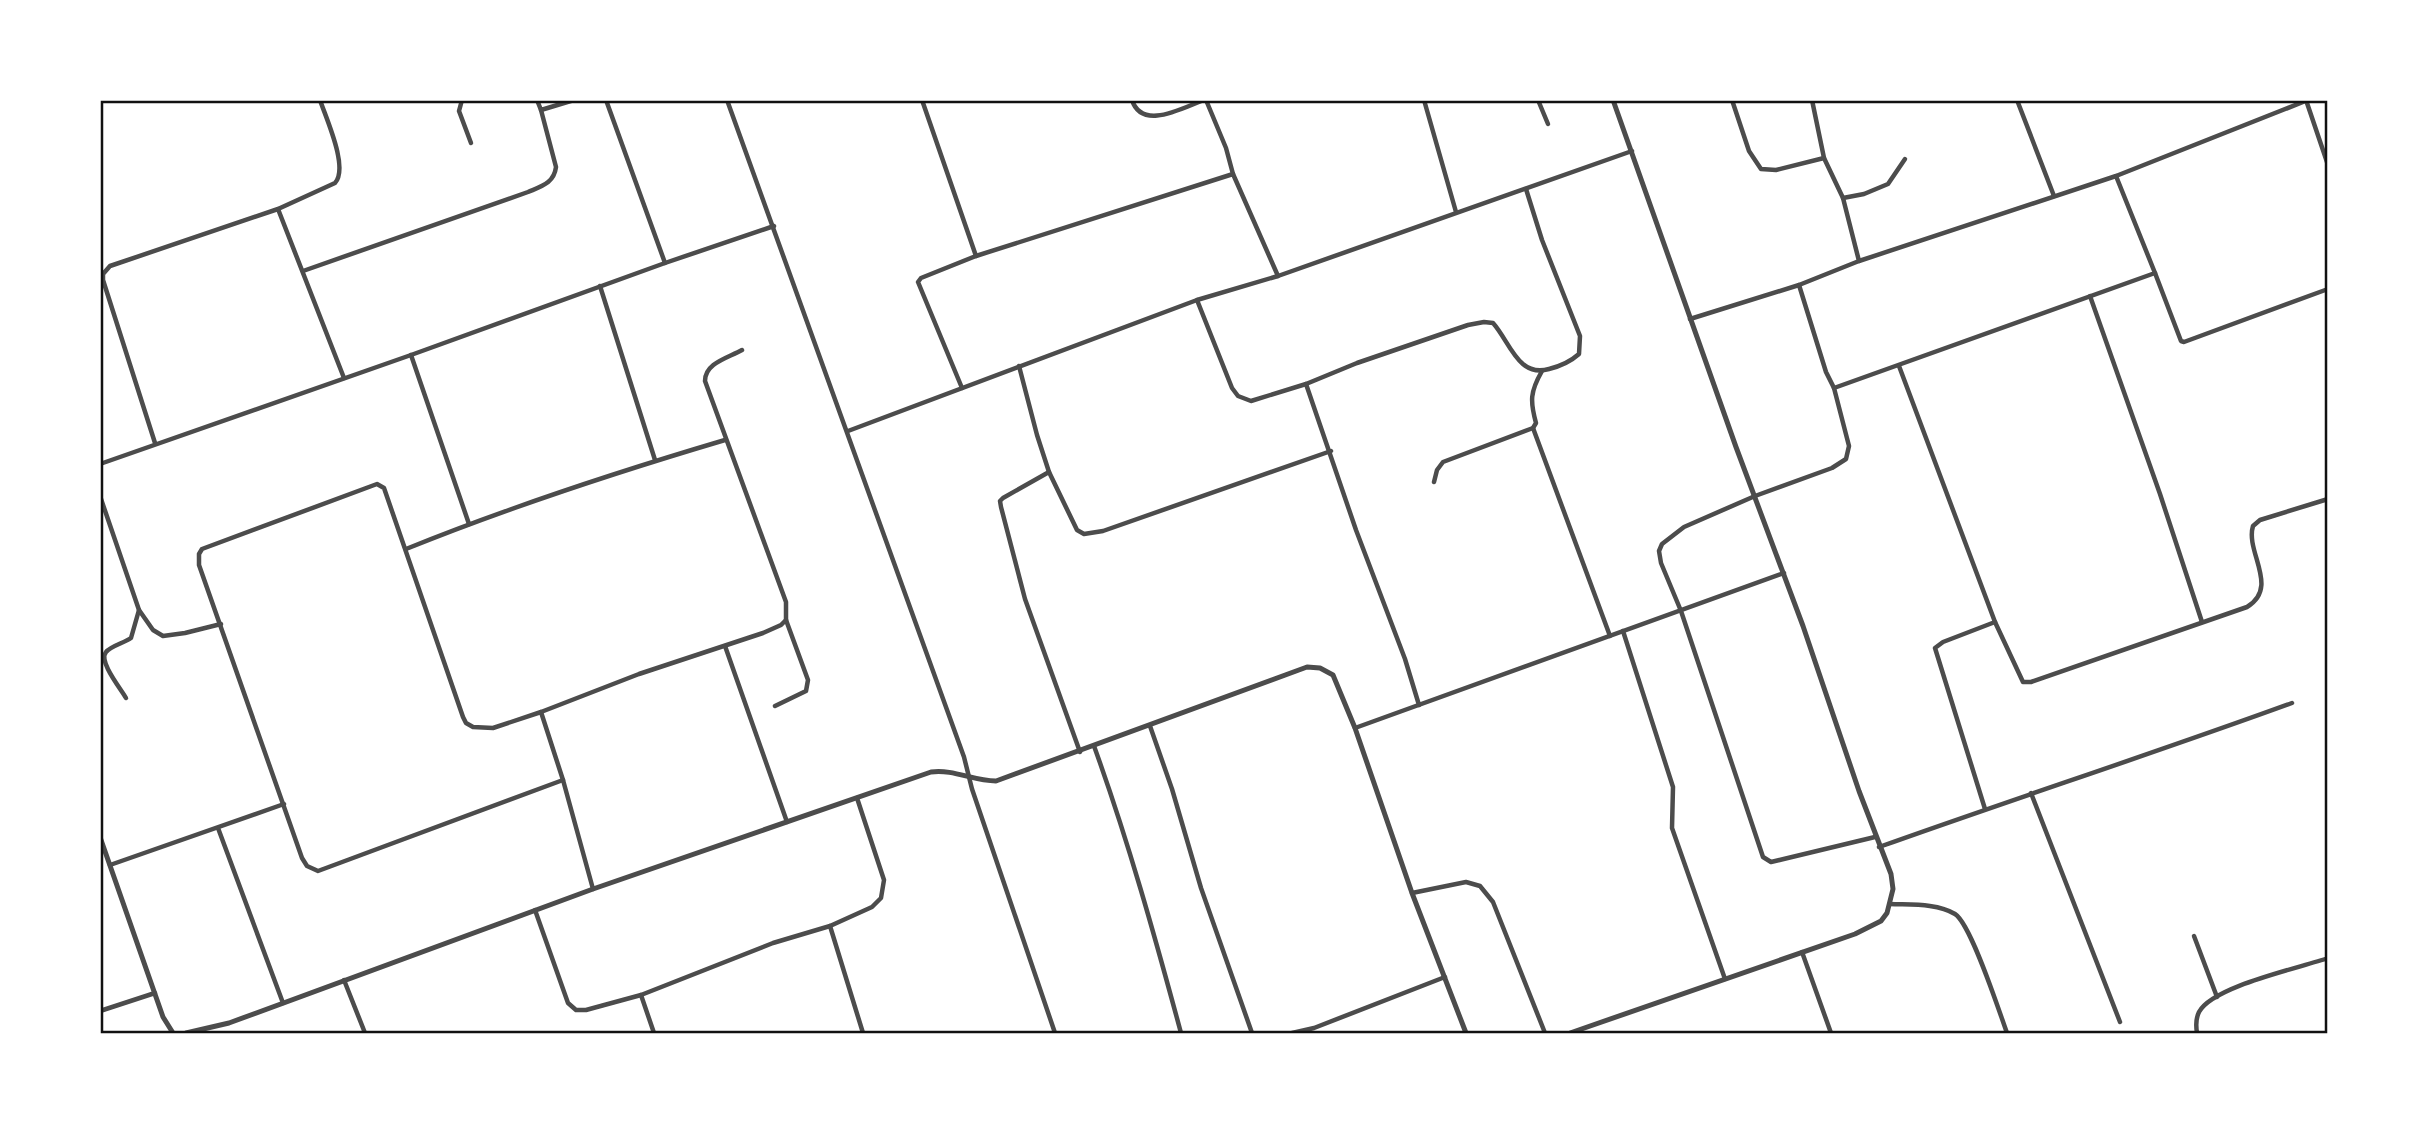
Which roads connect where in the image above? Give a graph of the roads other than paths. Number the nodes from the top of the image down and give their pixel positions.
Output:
1 (320, 100) edge
2 (461, 100) edge
3 (537, 100) edge
4 (574, 100) edge
5 (606, 100) edge
6 (727, 100) edge
7 (922, 100) edge
8 (1132, 100) edge
9 (1205, 100) edge
10 (1424, 100) edge
11 (1538, 100) edge
12 (1613, 100) edge
13 (1732, 100) edge
14 (1812, 100) edge
15 (2017, 100) edge
16 (2307, 100) edge
17 (541, 110) junction
18 (1548, 124) dead end
19 (471, 144) dead end
20 (1632, 150) junction
21 (1824, 158) junction
22 (1905, 159) dead end
23 (2328, 165) edge
24 (1233, 174) junction
25 (2116, 176) junction
26 (1526, 189) junction
27 (2054, 197) junction
28 (1843, 198) junction
29 (278, 209) junction
30 (1456, 212) junction
31 (774, 226) junction
32 (976, 256) junction
33 (1859, 261) junction
34 (666, 262) junction
35 (303, 271) junction
36 (2155, 273) junction
37 (1278, 276) junction
38 (1800, 285) junction
39 (600, 286) junction
40 (2328, 289) edge
41 (2090, 296) junction
42 (1197, 300) junction
43 (1690, 319) junction
44 (742, 350) dead end
45 (411, 355) junction
46 (1019, 366) junction
47 (1899, 366) junction
48 (1542, 371) junction
49 (344, 378) junction
50 (1307, 384) junction
51 (962, 388) junction
52 (1834, 388) junction
53 (1533, 428) junction
54 (848, 431) junction
55 (725, 440) junction
56 (155, 443) junction
57 (1331, 451) junction
58 (655, 460) junction
59 (100, 464) edge
60 (1049, 472) junction
61 (1433, 482) dead end
62 (100, 496) edge
63 (1755, 496) junction
64 (2328, 499) edge
65 (469, 524) junction
66 (406, 550) junction
67 (1784, 573) junction
68 (139, 610) junction
69 (1681, 611) junction
70 (786, 620) junction
71 (1995, 622) junction
72 (2202, 622) junction
73 (221, 624) junction
74 (1623, 631) junction
75 (1610, 636) junction
76 (725, 646) junction
77 (126, 698) dead end
78 (2292, 703) dead end
79 (1419, 705) junction
80 (775, 706) dead end
81 (541, 712) junction
82 (1150, 726) junction
83 (1355, 727) junction
84 (1094, 746) junction
85 (1080, 752) junction
86 (968, 778) junction
87 (563, 780) junction
88 (2031, 793) junction
89 (857, 798) junction
90 (284, 804) junction
91 (1984, 809) junction
92 (787, 822) junction
93 (218, 828) junction
94 (100, 836) edge
95 (1875, 837) junction
96 (1880, 847) junction
97 (110, 866) junction
98 (593, 889) junction
99 (1412, 893) junction
100 (1890, 904) junction
101 (535, 910) junction
102 (830, 926) junction
103 (2194, 936) dead end
104 (1802, 951) junction
105 (2328, 958) edge
106 (1445, 978) junction
107 (1725, 979) junction
108 (344, 980) junction
109 (155, 993) junction
110 (641, 995) junction
111 (2217, 997) junction
112 (284, 1003) junction
113 (100, 1011) edge
114 (2120, 1022) dead end
115 (173, 1033) edge
116 (186, 1033) edge
117 (365, 1033) edge
118 (654, 1033) edge
119 (863, 1033) edge
120 (1055, 1033) edge
121 (1181, 1033) edge
122 (1252, 1033) edge
123 (1292, 1033) edge
124 (1466, 1033) edge
125 (1545, 1033) edge
126 (1570, 1033) edge
127 (1831, 1033) edge
128 (2007, 1033) edge
129 (2197, 1033) edge

1 - 29 street
2 - 19 street
3 - 17 street
4 - 17 street
5 - 34 street
6 - 31 street
7 - 32 street
8 - 9 street
9 - 24 street
10 - 30 street
11 - 18 street
12 - 20 street
13 - 21 street
14 - 21 street
15 - 27 street
16 - 23 street
16 - 25 street
17 - 35 street
20 - 26 street
20 - 43 street
21 - 28 street
22 - 28 street
24 - 32 street
24 - 37 street
25 - 27 street
25 - 36 street
26 - 30 street
26 - 48 street
27 - 33 street
28 - 33 street
29 - 35 street
29 - 56 street
30 - 37 street
31 - 34 street
31 - 54 street
32 - 51 street
33 - 38 street
34 - 39 street
35 - 49 street
36 - 40 street
36 - 41 street
37 - 42 street
38 - 43 street
38 - 52 street
39 - 45 street
39 - 58 street
41 - 47 street
41 - 72 street
42 - 46 street
42 - 50 street
43 - 63 street
44 - 55 street
45 - 49 street
45 - 65 street
46 - 51 street
46 - 60 street
47 - 52 street
47 - 71 street
48 - 50 street
48 - 53 street
49 - 56 street
50 - 57 street
51 - 54 street
52 - 63 street
53 - 61 street
53 - 75 street
54 - 86 street
55 - 58 street
55 - 70 street
56 - 59 street
57 - 60 street
57 - 79 street
58 - 65 street
60 - 85 street
62 - 68 street
63 - 67 street
63 - 69 street
64 - 72 street
65 - 66 street
66 - 73 street
66 - 81 street
67 - 69 street
67 - 95 street
68 - 73 street
68 - 77 street
69 - 74 street
69 - 95 street
70 - 76 street
70 - 80 street
71 - 72 street
71 - 91 street
73 - 90 street
74 - 75 street
74 - 107 street
75 - 79 street
76 - 81 street
76 - 92 street
78 - 88 street
79 - 83 street
81 - 87 street
82 - 83 street
82 - 84 street
82 - 122 street
83 - 99 street
84 - 85 street
84 - 121 street
85 - 86 street
86 - 89 street
86 - 120 street
87 - 90 street
87 - 98 street
88 - 91 street
88 - 114 street
89 - 92 street
89 - 102 street
90 - 93 street
91 - 96 street
92 - 98 street
93 - 97 street
93 - 112 street
94 - 97 street
95 - 96 street
96 - 100 street
97 - 109 street
98 - 101 street
99 - 106 street
99 - 125 street
100 - 104 street
100 - 128 street
101 - 108 street
101 - 110 street
102 - 110 street
102 - 119 street
103 - 111 street
104 - 107 street
104 - 127 street
105 - 111 street
106 - 123 street
106 - 124 street
107 - 126 street
108 - 112 street
108 - 117 street
109 - 113 street
109 - 115 street
110 - 118 street
111 - 129 street
112 - 116 street

